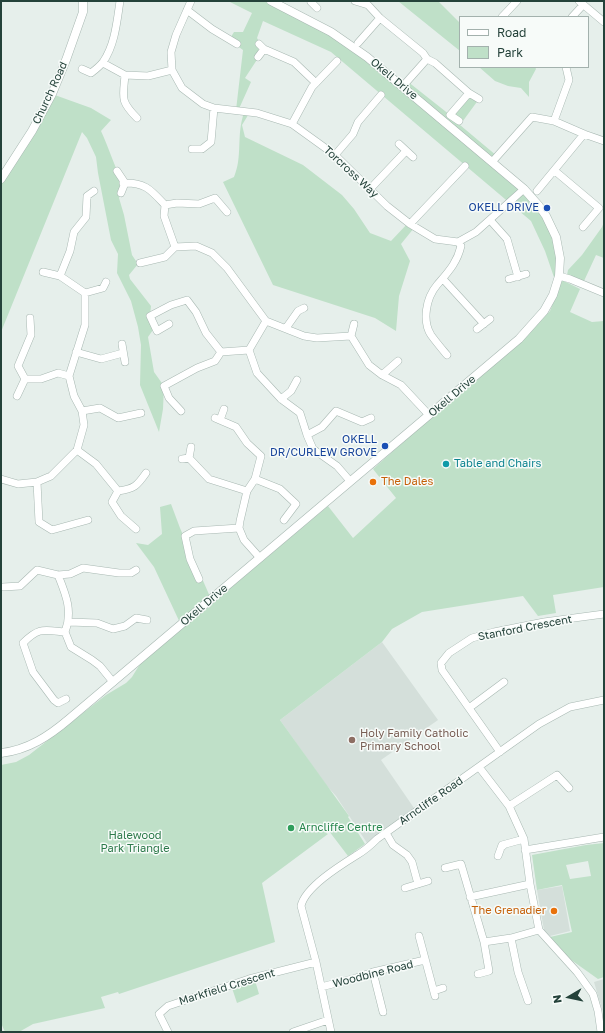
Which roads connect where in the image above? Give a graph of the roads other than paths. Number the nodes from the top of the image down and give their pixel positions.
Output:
1 (83, 1) edge
2 (120, 1) edge
3 (191, 1) edge
4 (271, 1) edge
5 (355, 1) edge
6 (516, 1) edge
7 (310, 3) edge
8 (581, 3) edge
9 (317, 8) dead end
10 (187, 10) junction
11 (503, 16) edge
12 (573, 16) edge
13 (380, 18) junction
14 (604, 22) edge
15 (358, 43) dead end
16 (236, 44) dead end
17 (258, 57) dead end
18 (427, 59) junction
19 (337, 61) dead end
20 (103, 63) junction
21 (566, 68) edge
22 (82, 70) dead end
23 (172, 70) junction
24 (125, 75) junction
25 (316, 83) junction
26 (403, 86) junction
27 (469, 93) junction
28 (381, 95) dead end
29 (479, 99) dead end
30 (214, 108) junction
31 (137, 118) dead end
32 (459, 121) dead end
33 (554, 121) junction
34 (292, 124) junction
35 (584, 134) junction
36 (604, 141) edge
37 (399, 144) dead end
38 (192, 149) dead end
39 (406, 151) junction
40 (335, 155) junction
41 (413, 157) dead end
42 (492, 162) junction
43 (465, 166) dead end
44 (117, 171) dead end
45 (555, 171) junction
46 (1, 179) edge
47 (124, 183) junction
48 (370, 189) junction
49 (524, 189) junction
50 (94, 191) dead end
51 (537, 192) dead end
52 (121, 193) dead end
53 (166, 205) junction
54 (227, 212) dead end
55 (490, 220) junction
56 (410, 224) junction
57 (583, 227) dead end
58 (458, 242) junction
59 (175, 247) junction
60 (140, 263) dead end
61 (43, 272) dead end
62 (526, 274) dead end
63 (60, 276) junction
64 (559, 276) junction
65 (518, 277) junction
66 (443, 279) junction
67 (509, 279) dead end
68 (106, 282) dead end
69 (85, 293) junction
70 (604, 293) edge
71 (304, 308) dead end
72 (30, 318) dead end
73 (490, 319) dead end
74 (266, 321) junction
75 (169, 324) dead end
76 (354, 324) dead end
77 (484, 324) junction
78 (286, 328) junction
79 (477, 329) dead end
80 (351, 336) junction
81 (122, 344) dead end
82 (249, 350) junction
83 (76, 352) junction
84 (221, 352) junction
85 (123, 353) junction
86 (447, 355) dead end
87 (398, 361) dead end
88 (125, 362) dead end
89 (382, 375) junction
90 (69, 376) junction
91 (25, 379) junction
92 (296, 380) dead end
93 (17, 396) dead end
94 (281, 399) junction
95 (224, 409) dead end
96 (181, 410) dead end
97 (82, 411) junction
98 (141, 413) dead end
99 (429, 415) junction
100 (371, 418) dead end
101 (307, 434) junction
102 (191, 447) dead end
103 (77, 450) junction
104 (146, 473) dead end
105 (1, 479) edge
106 (255, 479) junction
107 (37, 482) junction
108 (350, 482) junction
109 (118, 491) junction
110 (247, 491) junction
111 (88, 520) dead end
112 (284, 520) dead end
113 (239, 528) junction
114 (136, 529) dead end
115 (260, 558) junction
116 (136, 570) dead end
117 (58, 575) junction
118 (199, 579) dead end
119 (3, 587) dead end
120 (604, 614) edge
121 (147, 620) dead end
122 (69, 622) junction
123 (65, 632) junction
124 (113, 682) junction
125 (504, 682) dead end
126 (66, 699) dead end
127 (604, 700) edge
128 (469, 708) junction
129 (500, 752) junction
130 (1, 753) edge
131 (480, 767) junction
132 (569, 788) dead end
133 (509, 806) junction
134 (386, 833) junction
135 (604, 837) edge
136 (524, 839) junction
137 (526, 850) junction
138 (498, 856) dead end
139 (445, 868) dead end
140 (428, 881) dead end
141 (418, 884) junction
142 (530, 884) junction
143 (405, 888) dead end
144 (470, 897) junction
145 (539, 930) junction
146 (419, 936) dead end
147 (511, 938) junction
148 (484, 942) junction
149 (425, 960) junction
150 (316, 962) junction
151 (373, 972) junction
152 (478, 974) dead end
153 (321, 987) junction
154 (443, 988) dead end
155 (528, 1001) dead end
156 (383, 1012) dead end
157 (328, 1020) junction
158 (602, 1031) edge
159 (168, 1032) edge
160 (293, 1032) edge
161 (332, 1032) edge

1 - 46 street, Church Road
2 - 20 street
3 - 10 street, Torcross Way
4 - 26 street, Okell Drive
5 - 13 street
6 - 11 street
7 - 9 street
8 - 12 street
8 - 14 street
10 - 16 street
10 - 23 street, Torcross Way
13 - 15 street
13 - 18 street
17 - 25 street
18 - 26 street
18 - 27 street
19 - 25 street
20 - 22 street
20 - 24 street
21 - 33 street
23 - 24 street
23 - 30 street, Torcross Way
24 - 31 street
25 - 34 street
26 - 42 street, Okell Drive
27 - 29 street
27 - 32 street
28 - 40 street
30 - 34 street, Torcross Way
30 - 38 street
33 - 35 street
33 - 42 street
34 - 40 street, Torcross Way
35 - 36 street
35 - 45 street
37 - 39 street
39 - 41 street
39 - 48 street
40 - 48 street, Torcross Way
42 - 49 street, Okell Drive
43 - 56 street
44 - 47 street
45 - 51 street
45 - 57 street
47 - 52 street
47 - 53 street
48 - 56 street, Torcross Way
49 - 55 street
49 - 64 street, Okell Drive
50 - 63 street
53 - 54 street
53 - 59 street
55 - 58 street
55 - 65 street
56 - 58 street, Torcross Way
58 - 66 street
59 - 60 street
59 - 74 street
61 - 63 street
62 - 65 street
63 - 69 street
64 - 70 street
64 - 99 street, Okell Drive
65 - 67 street
66 - 77 street
66 - 86 street
68 - 69 street
69 - 83 street
71 - 78 street
72 - 91 street
73 - 77 street
74 - 78 street
74 - 82 street
75 - 84 street
76 - 80 street
77 - 79 street
78 - 80 street
80 - 89 street
81 - 85 street
82 - 84 street
82 - 94 street
83 - 85 street
83 - 90 street
84 - 96 street
85 - 88 street
87 - 89 street
89 - 99 street
90 - 91 street
90 - 97 street
91 - 93 street
92 - 94 street
94 - 101 street
95 - 106 street
97 - 98 street
97 - 103 street
99 - 108 street, Okell Drive
100 - 101 street
101 - 108 street
102 - 110 street
103 - 107 street
103 - 109 street
104 - 109 street
105 - 107 street
106 - 110 street
106 - 112 street
107 - 111 street
108 - 115 street, Okell Drive
109 - 114 street
110 - 113 street
113 - 115 street
113 - 118 street
115 - 124 street, Okell Drive
116 - 117 street
117 - 119 street
117 - 122 street
120 - 128 street, Stanford Crescent
121 - 122 street
122 - 123 street
123 - 124 street
123 - 126 street
124 - 130 street, Okell Drive
125 - 128 street
127 - 129 street, Arncliffe Road
128 - 129 street, Stanford Crescent
129 - 131 street, Arncliffe Road
131 - 133 street
131 - 134 street, Arncliffe Road
132 - 133 street
133 - 136 street
134 - 141 street
134 - 150 street, Arncliffe Road
135 - 137 street
136 - 137 street
136 - 138 street
137 - 142 street
139 - 144 street
140 - 141 street
141 - 143 street
142 - 144 street
142 - 145 street
144 - 148 street
145 - 147 street
145 - 158 street
146 - 149 street
147 - 148 street
147 - 155 street
148 - 152 street
149 - 151 street, Woodbine Road
149 - 154 street
150 - 153 street, Arncliffe Road
150 - 159 street, Markfield Crescent
151 - 153 street, Woodbine Road
151 - 156 street
153 - 157 street, Arncliffe Road
157 - 160 street
157 - 161 street, Arncliffe Road

